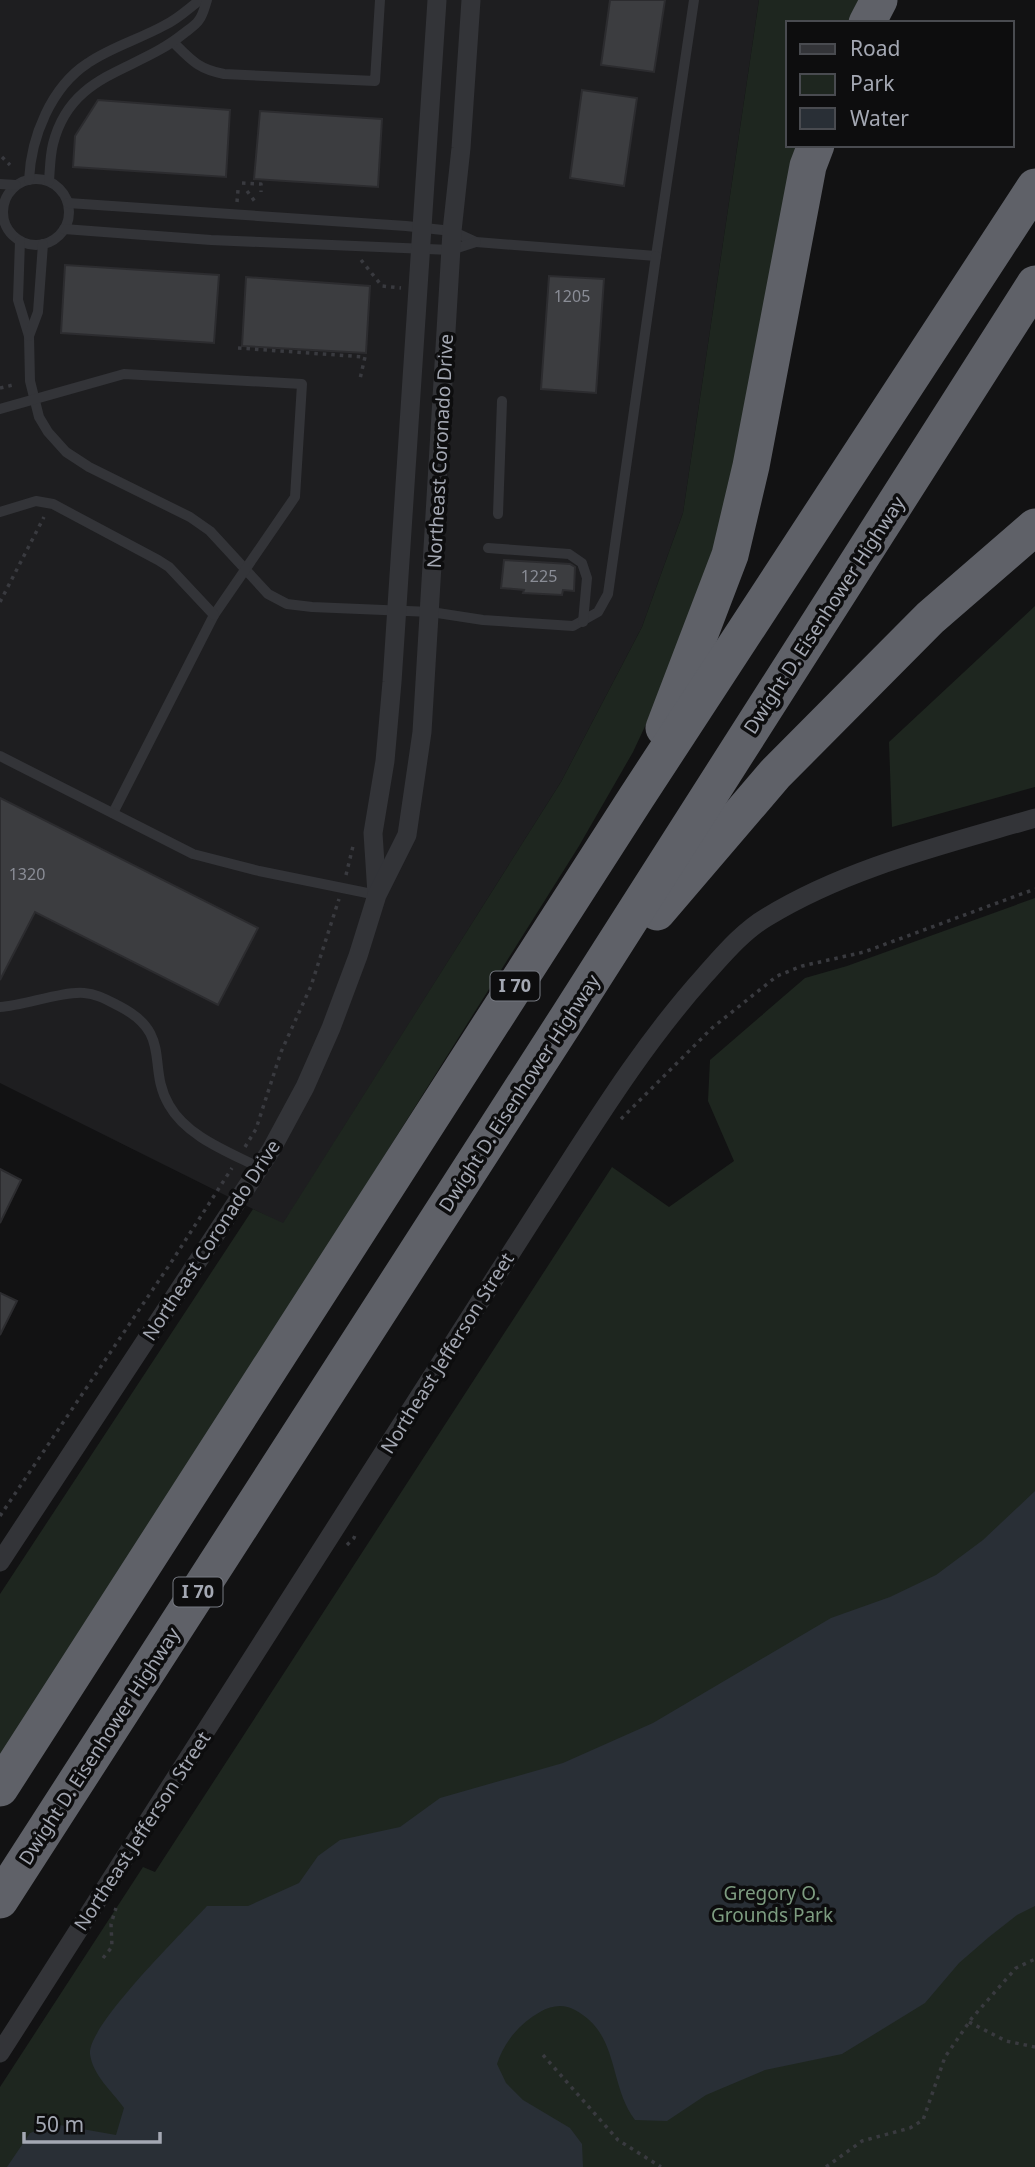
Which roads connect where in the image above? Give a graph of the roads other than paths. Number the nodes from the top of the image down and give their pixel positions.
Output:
1 (200, 0) edge
2 (207, 0) edge
3 (380, 0) edge
4 (438, 0) edge
5 (471, 0) edge
6 (694, 0) edge
7 (879, 0) edge
8 (868, 21) edge
9 (173, 42) junction
10 (815, 147) edge
11 (29, 180) junction
12 (48, 181) junction
13 (0, 184) edge
14 (16, 185) junction
15 (1035, 187) edge
16 (68, 203) junction
17 (423, 228) junction
18 (64, 229) junction
19 (0, 236) edge
20 (17, 239) junction
21 (452, 240) junction
22 (476, 242) junction
23 (43, 244) junction
24 (421, 249) junction
25 (656, 256) junction
26 (1035, 284) edge
27 (29, 336) junction
28 (34, 401) junction
29 (502, 401) dead end
30 (0, 409) edge
31 (0, 512) edge
32 (498, 514) dead end
33 (1035, 527) edge
34 (488, 548) dead end
35 (245, 570) junction
36 (397, 611) junction
37 (431, 612) junction
38 (214, 615) junction
39 (583, 622) junction
40 (0, 756) edge
41 (636, 798) junction
42 (113, 813) junction
43 (1035, 818) edge
44 (377, 895) junction
45 (0, 1007) edge
46 (570, 1014) junction
47 (260, 1168) junction
48 (0, 1562) edge
49 (0, 1788) edge
50 (0, 1900) edge
51 (0, 2053) edge

1 - 11 lane
2 - 9 lane
3 - 9 lane
4 - 17 street, Northeast Coronado Drive
5 - 21 street, Northeast Coronado Drive
6 - 25 lane
7 - 8 highway
9 - 12 lane
10 - 41 highway
11 - 12 lane
11 - 14 lane
12 - 16 lane
13 - 14 lane
14 - 20 lane
15 - 41 highway, I 70
16 - 17 lane
16 - 18 lane
17 - 21 lane
17 - 24 street, Northeast Coronado Drive
18 - 23 lane
18 - 24 lane
19 - 20 lane
20 - 23 lane
20 - 27 lane
21 - 22 lane
21 - 22 lane
21 - 24 lane
21 - 37 street, Northeast Coronado Drive
22 - 25 lane
23 - 27 lane
24 - 36 street, Northeast Coronado Drive
25 - 39 lane
26 - 46 highway, Dwight D. Eisenhower Highway / I 70
27 - 28 lane
28 - 30 lane
28 - 35 lane
28 - 35 lane
29 - 32 lane
31 - 38 lane
33 - 46 highway
34 - 39 lane
35 - 36 lane
35 - 38 lane
36 - 37 lane
36 - 44 street, Northeast Coronado Drive
37 - 39 lane
37 - 44 street, Northeast Coronado Drive
38 - 42 lane
40 - 42 lane
41 - 49 highway, I 70
42 - 44 lane
43 - 51 street, Northeast Jefferson Street
44 - 47 street, Northeast Coronado Drive
45 - 47 lane
46 - 50 highway, Dwight D. Eisenhower Highway / I 70
47 - 48 street, Northeast Coronado Drive

